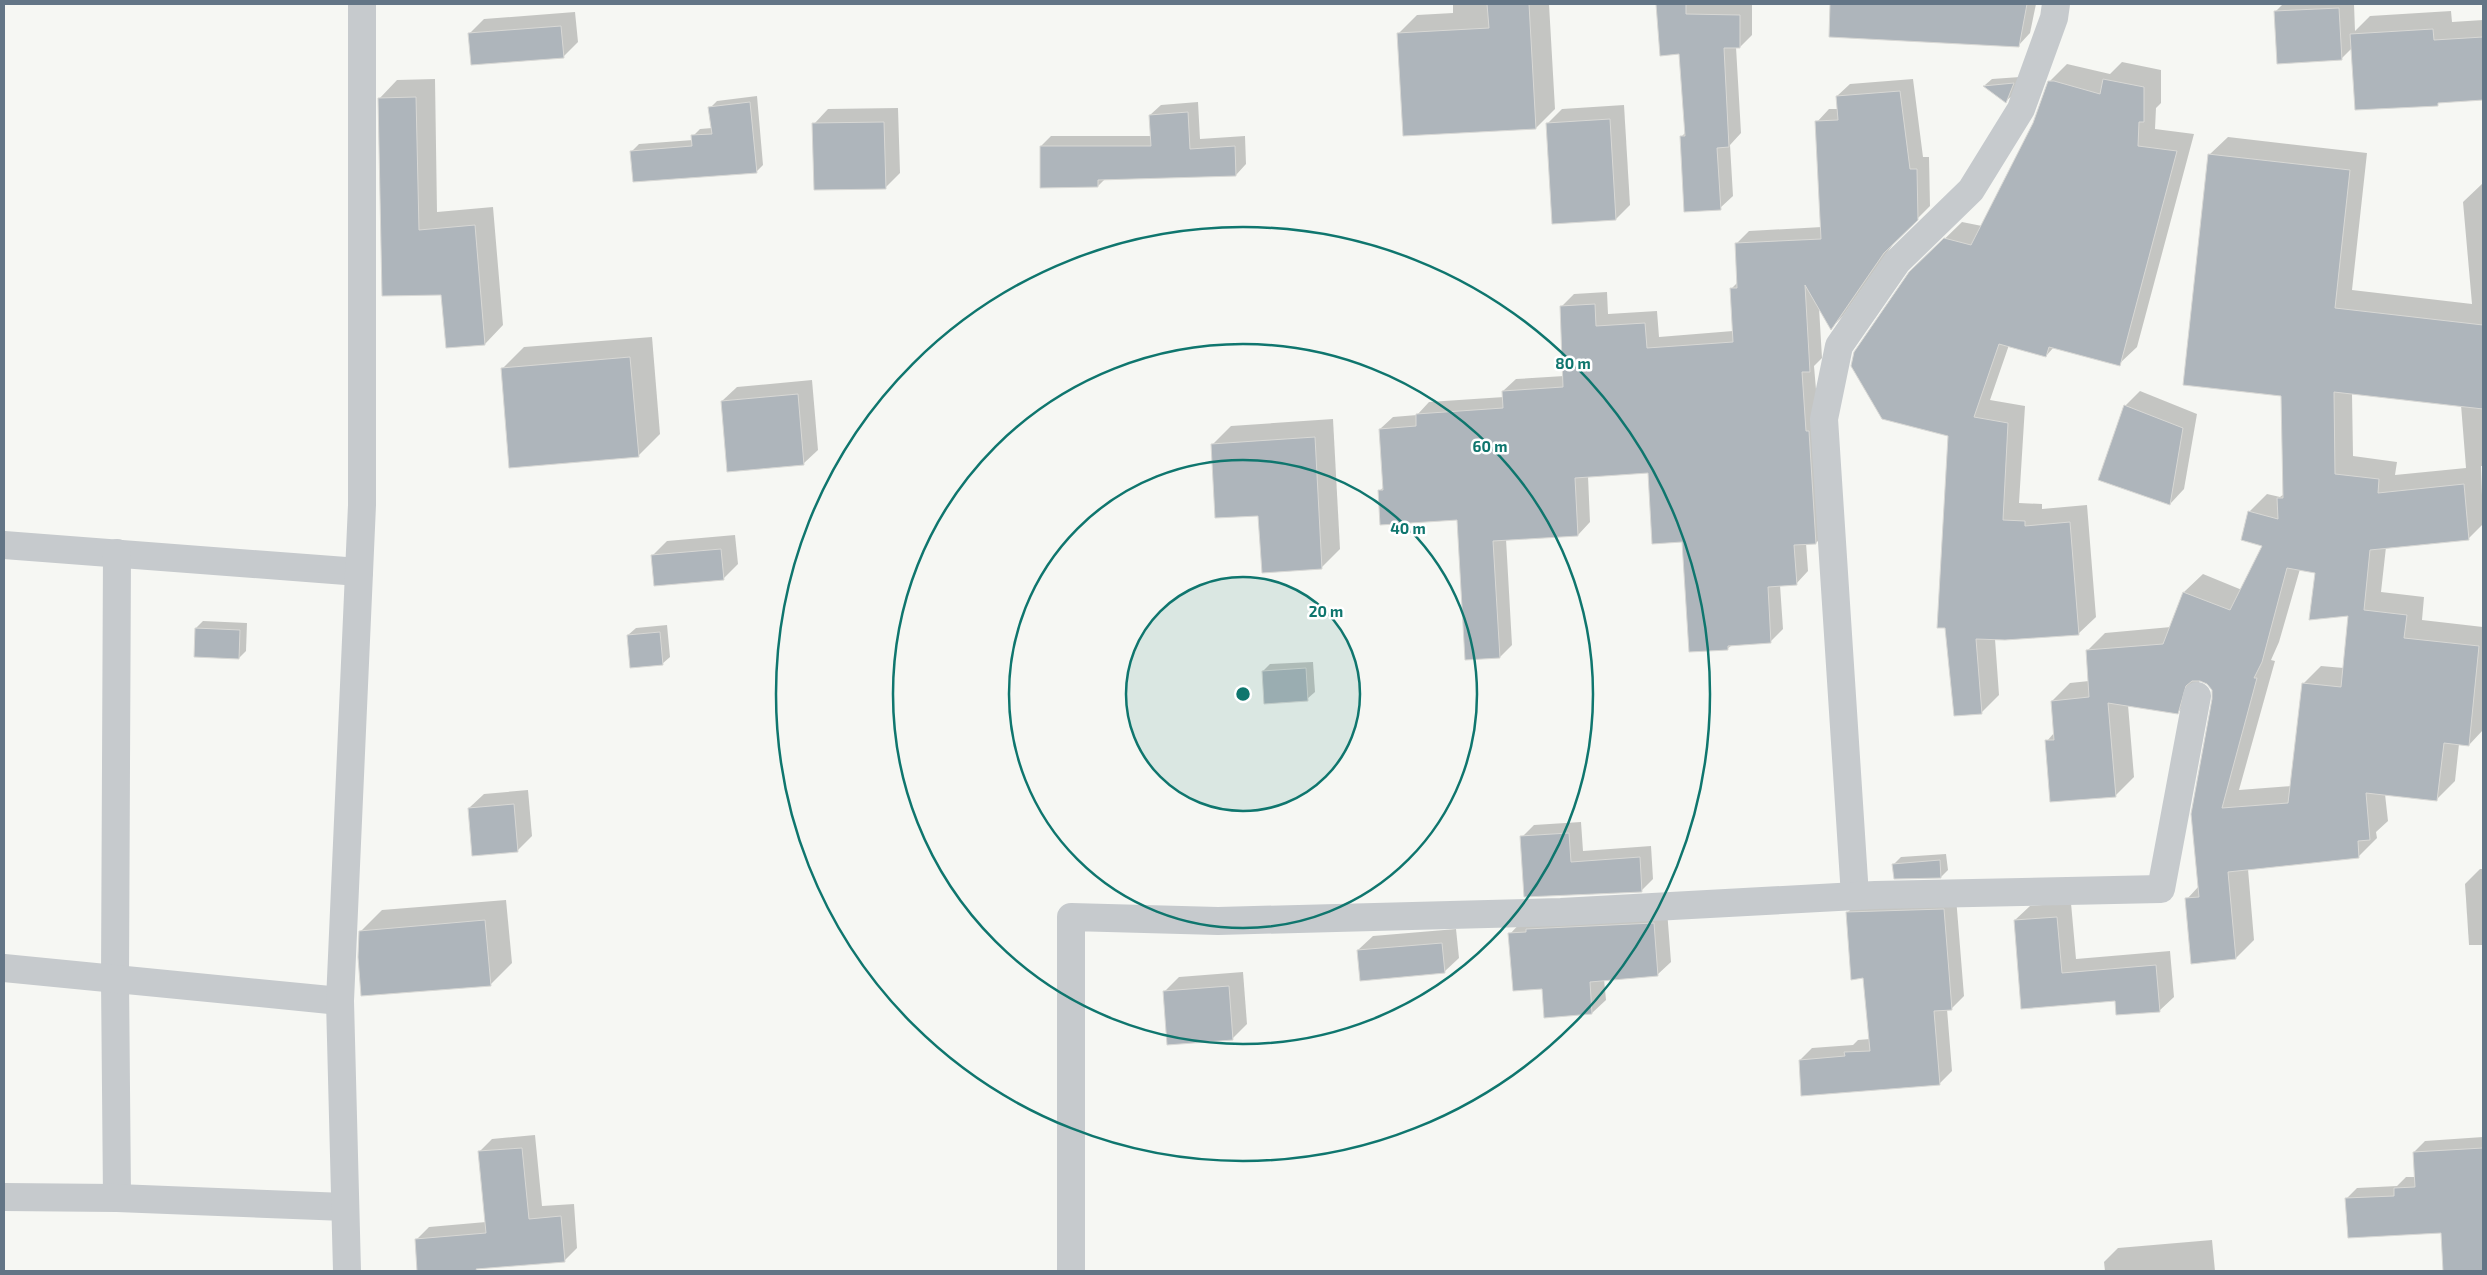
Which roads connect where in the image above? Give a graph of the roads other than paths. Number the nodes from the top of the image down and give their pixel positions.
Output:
1 (362, 4) edge
2 (2056, 4) edge
3 (4, 545) edge
4 (117, 553) junction
5 (359, 572) junction
6 (2197, 696) dead end
7 (1855, 896) junction
8 (4, 968) edge
9 (115, 979) junction
10 (340, 1001) junction
11 (4, 1197) edge
12 (117, 1198) junction
13 (345, 1207) junction
14 (347, 1271) edge
15 (1071, 1271) edge

1 - 5 street
2 - 7 street
3 - 4 street
4 - 5 street
4 - 9 street
5 - 10 street
6 - 7 street
7 - 15 street
8 - 9 street
9 - 10 street
9 - 12 street
10 - 13 street
11 - 12 street
12 - 13 street
13 - 14 street

